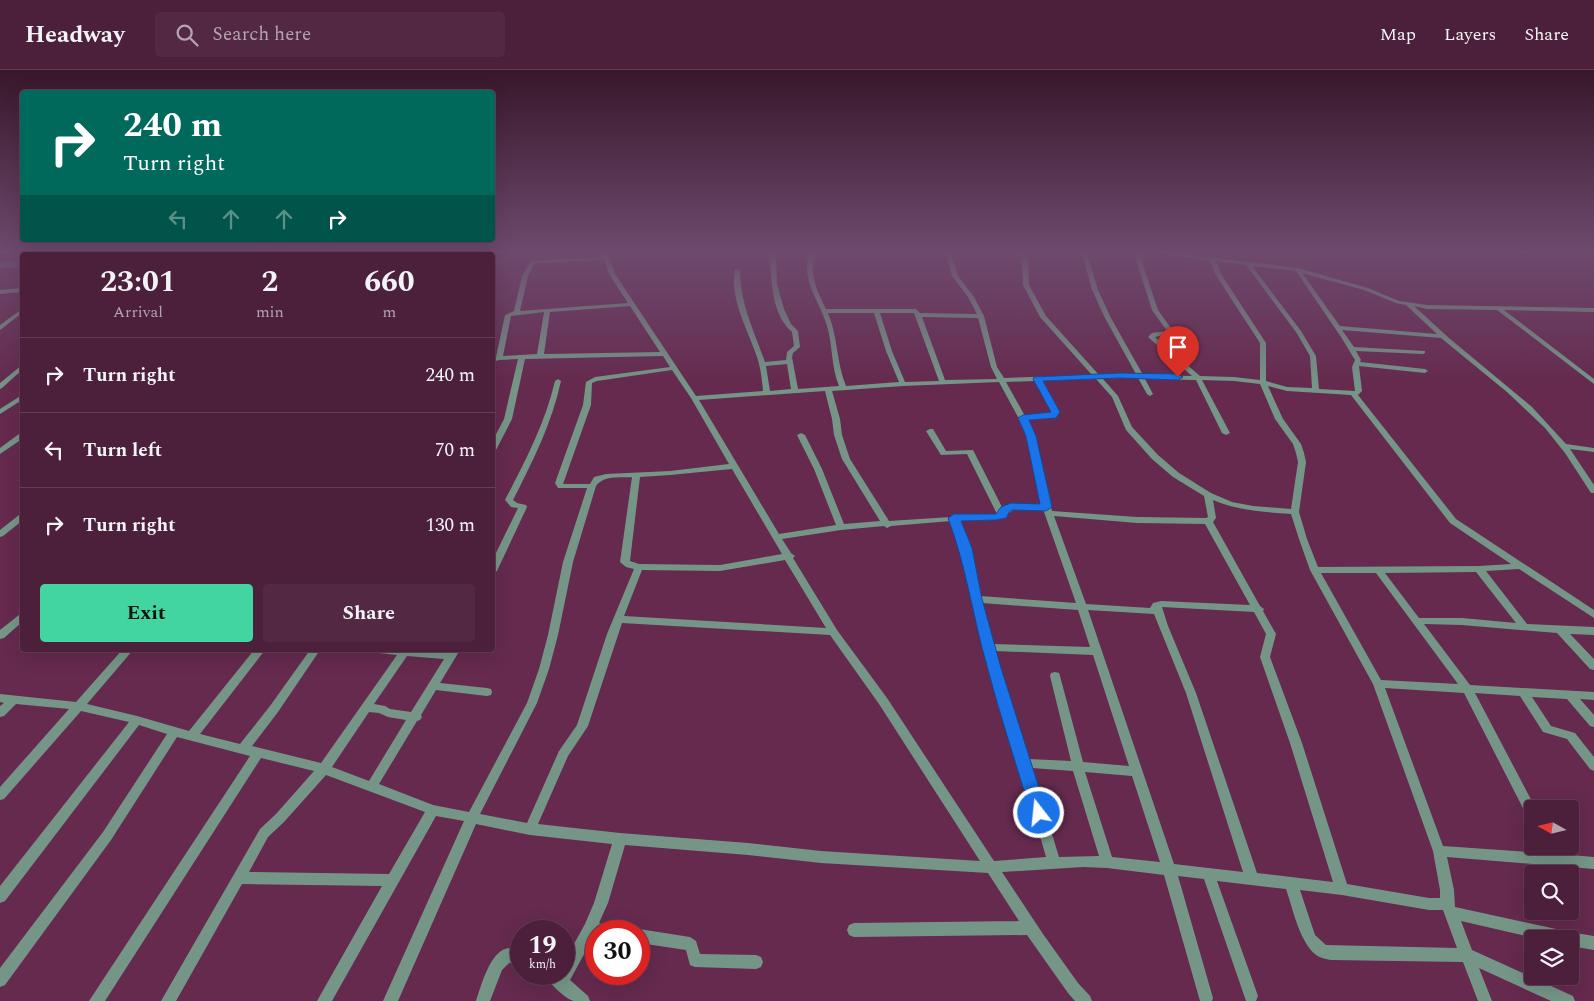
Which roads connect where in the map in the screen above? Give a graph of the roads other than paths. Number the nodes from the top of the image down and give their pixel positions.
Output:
1 (520, 296) edge
2 (627, 296) edge
3 (740, 296) edge
4 (777, 296) edge
5 (818, 296) edge
6 (971, 296) edge
7 (1032, 296) edge
8 (1098, 296) edge
9 (1150, 296) edge
10 (1232, 296) edge
11 (1272, 296) edge
12 (1314, 296) edge
13 (1383, 296) edge
14 (632, 304) junction
15 (1408, 304) junction
16 (1498, 308) junction
17 (547, 310) junction
18 (1594, 310) edge
19 (823, 311) junction
20 (876, 311) junction
21 (517, 312) junction
22 (20, 313) edge
23 (918, 315) junction
24 (981, 316) junction
25 (0, 328) edge
26 (1338, 328) junction
27 (1441, 336) junction
28 (1352, 349) junction
29 (1423, 352) dead end
30 (665, 354) junction
31 (522, 356) junction
32 (540, 356) junction
33 (496, 359) edge
34 (790, 362) junction
35 (762, 364) junction
36 (1356, 364) junction
37 (674, 368) junction
38 (20, 369) edge
39 (1425, 371) dead end
40 (1097, 376) junction
41 (1140, 376) junction
42 (1198, 378) junction
43 (1037, 379) junction
44 (1000, 380) junction
45 (558, 381) dead end
46 (1263, 382) junction
47 (1594, 382) edge
48 (943, 383) junction
49 (903, 384) junction
50 (0, 387) edge
51 (843, 388) junction
52 (828, 390) junction
53 (1316, 390) junction
54 (795, 391) junction
55 (767, 393) junction
56 (1150, 394) dead end
57 (1354, 394) junction
58 (20, 398) edge
59 (694, 398) junction
60 (0, 412) edge
61 (1023, 418) junction
62 (930, 431) dead end
63 (1226, 433) dead end
64 (801, 435) dead end
65 (20, 437) edge
66 (495, 444) edge
67 (1564, 446) junction
68 (1594, 450) edge
69 (0, 452) edge
70 (735, 466) junction
71 (636, 476) junction
72 (592, 486) junction
73 (1594, 491) edge
74 (1208, 495) junction
75 (1047, 510) junction
76 (1295, 512) junction
77 (1002, 516) junction
78 (954, 518) junction
79 (20, 519) edge
80 (1208, 521) junction
81 (887, 525) junction
82 (841, 528) junction
83 (0, 534) edge
84 (778, 537) junction
85 (790, 556) junction
86 (495, 565) edge
87 (1520, 566) junction
88 (640, 567) junction
89 (1378, 569) junction
90 (1479, 569) junction
91 (1315, 570) junction
92 (976, 599) junction
93 (1156, 605) junction
94 (1082, 606) junction
95 (1259, 609) junction
96 (1594, 615) edge
97 (20, 619) edge
98 (618, 619) junction
99 (1418, 622) junction
100 (1524, 627) junction
101 (1561, 631) junction
102 (1594, 631) edge
103 (834, 632) junction
104 (0, 635) edge
105 (988, 647) junction
106 (1097, 651) junction
107 (126, 652) edge
108 (258, 652) edge
109 (314, 652) edge
110 (404, 652) joint
111 (454, 653) edge
112 (1594, 666) edge
113 (1055, 676) dead end
114 (1378, 684) junction
115 (434, 686) junction
116 (1467, 689) junction
117 (487, 692) dead end
118 (1523, 692) junction
119 (1570, 695) junction
120 (1594, 696) edge
121 (0, 698) edge
122 (13, 700) junction
123 (78, 706) junction
124 (366, 707) junction
125 (0, 713) edge
126 (416, 717) junction
127 (137, 720) junction
128 (1594, 723) edge
129 (174, 732) junction
130 (192, 736) junction
131 (243, 749) junction
132 (259, 752) junction
133 (1589, 754) edge
134 (1025, 763) junction
135 (1078, 766) junction
136 (1594, 766) edge
137 (324, 769) junction
138 (1136, 771) junction
139 (371, 787) junction
140 (0, 795) edge
141 (1525, 800) edge
142 (433, 810) junction
143 (472, 818) junction
144 (530, 829) junction
145 (620, 839) junction
146 (1439, 851) junction
147 (1554, 855) edge
148 (1556, 860) junction
149 (1054, 862) junction
150 (1107, 862) junction
151 (1594, 862) edge
152 (989, 867) junction
153 (1169, 869) junction
154 (1208, 873) junction
155 (238, 878) junction
156 (1252, 878) junction
157 (393, 880) junction
158 (1291, 883) junction
159 (1342, 889) junction
160 (0, 897) edge
161 (1448, 908) junction
162 (594, 920) edge
163 (1030, 928) junction
164 (854, 930) dead end
165 (1535, 930) edge
166 (585, 936) edge
167 (650, 938) edge
168 (1579, 940) edge
169 (1594, 943) edge
170 (575, 950) edge
171 (1467, 955) junction
172 (510, 956) edge
173 (756, 962) dead end
174 (0, 980) edge
175 (564, 985) edge
176 (1251, 996) dead end
177 (1206, 998) dead end
178 (96, 1001) edge
179 (168, 1001) edge
180 (324, 1001) edge
181 (390, 1001) edge
182 (484, 1001) edge
183 (584, 1001) edge
184 (1085, 1001) edge
185 (1485, 1001) edge
186 (1568, 1001) edge

1 - 21 street
2 - 14 street
3 - 35 street
4 - 34 street
5 - 19 street
6 - 24 street
7 - 40 street
8 - 41 street
9 - 42 street
10 - 46 street
11 - 53 street
12 - 26 street
13 - 15 street
14 - 17 street
14 - 30 street
15 - 16 street
15 - 27 street
16 - 18 street
16 - 47 street
17 - 21 street
17 - 32 street
19 - 20 street
19 - 51 street
20 - 23 street
20 - 49 street
21 - 33 street
22 - 25 street
23 - 24 street
23 - 48 street
24 - 44 street
26 - 27 street
26 - 28 street
27 - 67 street
28 - 29 street
28 - 36 street
30 - 32 street
30 - 37 street
31 - 32 street
31 - 33 street
31 - 66 street
34 - 35 street
34 - 54 street
35 - 55 street
36 - 39 street
36 - 57 street
37 - 59 street
37 - 72 street
38 - 50 street
40 - 41 street
40 - 43 street
40 - 74 street
41 - 42 street
41 - 56 street
42 - 46 street
42 - 63 street
43 - 44 street
43 - 61 street
44 - 48 street
44 - 61 street
45 - 86 street
46 - 53 street
46 - 76 street
48 - 49 street
49 - 51 street
51 - 52 street
52 - 54 street
52 - 81 street
53 - 57 street
54 - 55 street
55 - 59 street
57 - 87 street
58 - 60 street
59 - 70 street
61 - 75 street
62 - 77 street
64 - 82 street
65 - 69 street
67 - 68 street
67 - 73 street
70 - 71 street
70 - 84 street
71 - 72 street
71 - 88 street
72 - 143 street
74 - 76 street
74 - 80 street
75 - 77 street
75 - 80 street
75 - 94 street
76 - 91 street
77 - 78 street
78 - 81 street
78 - 92 street
79 - 83 street
80 - 95 street
81 - 82 street
82 - 84 street
84 - 85 street
85 - 88 street
85 - 103 street
87 - 90 street
87 - 96 street
88 - 98 street
89 - 90 street
89 - 91 street
89 - 99 street
90 - 100 street
91 - 114 street
92 - 94 street
92 - 105 street
93 - 94 street
93 - 95 street
93 - 156 street
94 - 106 street
95 - 159 street
97 - 104 street
98 - 103 street
98 - 144 street
99 - 100 street
99 - 116 street
100 - 101 street
101 - 102 street
101 - 112 street
103 - 152 street
105 - 106 street
105 - 134 street
106 - 138 street
107 - 123 street
108 - 130 street
109 - 131 street
110 - 111 street
110 - 124 street
111 - 115 street
113 - 135 street
114 - 116 street
114 - 146 street
115 - 117 street
115 - 126 street
116 - 118 street
116 - 141 street
118 - 119 street
118 - 133 street
119 - 120 street
119 - 128 street
121 - 122 street
122 - 123 street
122 - 125 street
123 - 127 street
123 - 140 street
124 - 126 street
124 - 137 street
126 - 139 street
127 - 129 street
127 - 160 street
129 - 130 street
129 - 174 street
130 - 131 street
131 - 132 street
132 - 137 street
132 - 178 street
133 - 136 street
134 - 135 street
134 - 149 street
135 - 138 street
135 - 150 street
137 - 139 street
137 - 155 street
138 - 153 street
139 - 142 street
142 - 143 street
142 - 157 street
143 - 144 street
143 - 181 street
144 - 145 street
145 - 152 street
145 - 162 street
146 - 148 street
146 - 161 street
147 - 148 street
148 - 151 street
149 - 150 street
149 - 152 street
150 - 153 street
152 - 163 street
153 - 154 street
153 - 177 street
154 - 156 street
154 - 176 street
155 - 157 street
155 - 179 street
156 - 158 street
157 - 180 street
158 - 159 street
158 - 171 street
159 - 161 street
161 - 165 street
161 - 171 street
163 - 164 street
163 - 184 street
166 - 170 street
167 - 173 street
168 - 169 street
171 - 185 street
171 - 186 street
172 - 182 street
175 - 183 street

